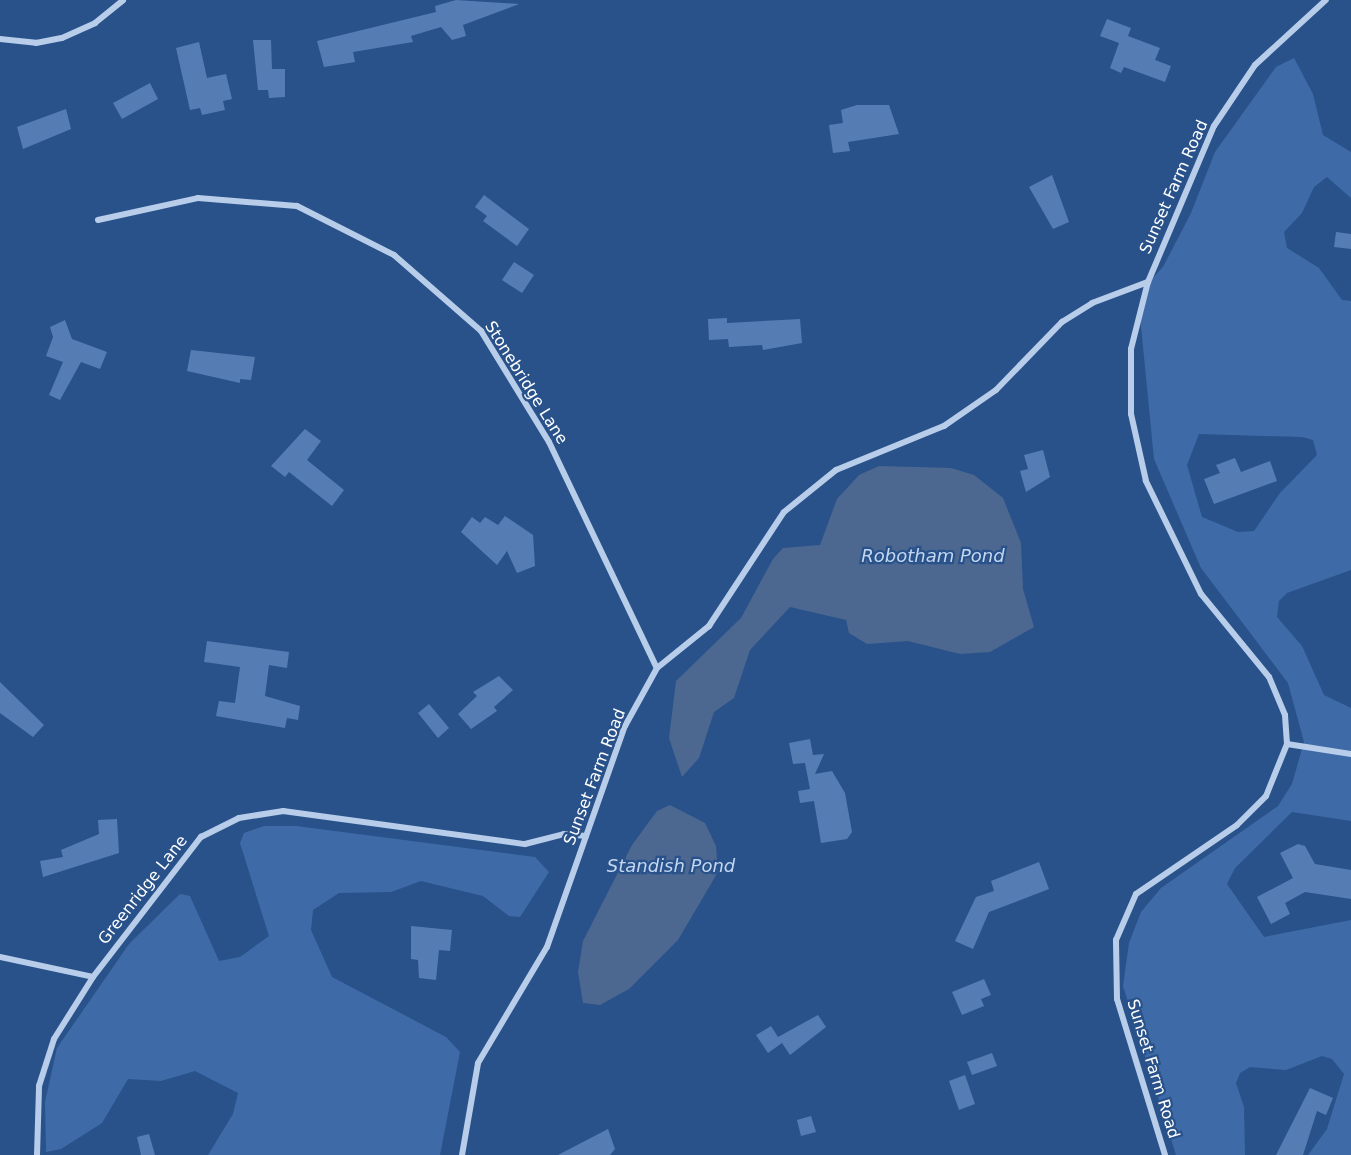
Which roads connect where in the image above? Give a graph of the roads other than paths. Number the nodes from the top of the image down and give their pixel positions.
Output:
1 (123, 0) edge
2 (1326, 0) edge
3 (0, 39) edge
4 (99, 220) dead end
5 (1148, 282) junction
6 (657, 668) junction
7 (1287, 744) junction
8 (1351, 754) edge
9 (586, 836) junction
10 (0, 957) edge
11 (93, 976) junction
12 (37, 1155) edge
13 (462, 1155) edge
14 (1165, 1155) edge

1 - 3 street
2 - 5 street, Sunset Farm Road
4 - 6 street, Stonebridge Lane
5 - 6 street, Sunset Farm Road
5 - 7 street, Sunset Farm Road
6 - 9 street, Sunset Farm Road
7 - 8 street
7 - 14 street, Sunset Farm Road
9 - 11 street, Greenridge Lane
9 - 13 street, Sunset Farm Road
10 - 11 street
11 - 12 street, Greenridge Lane

